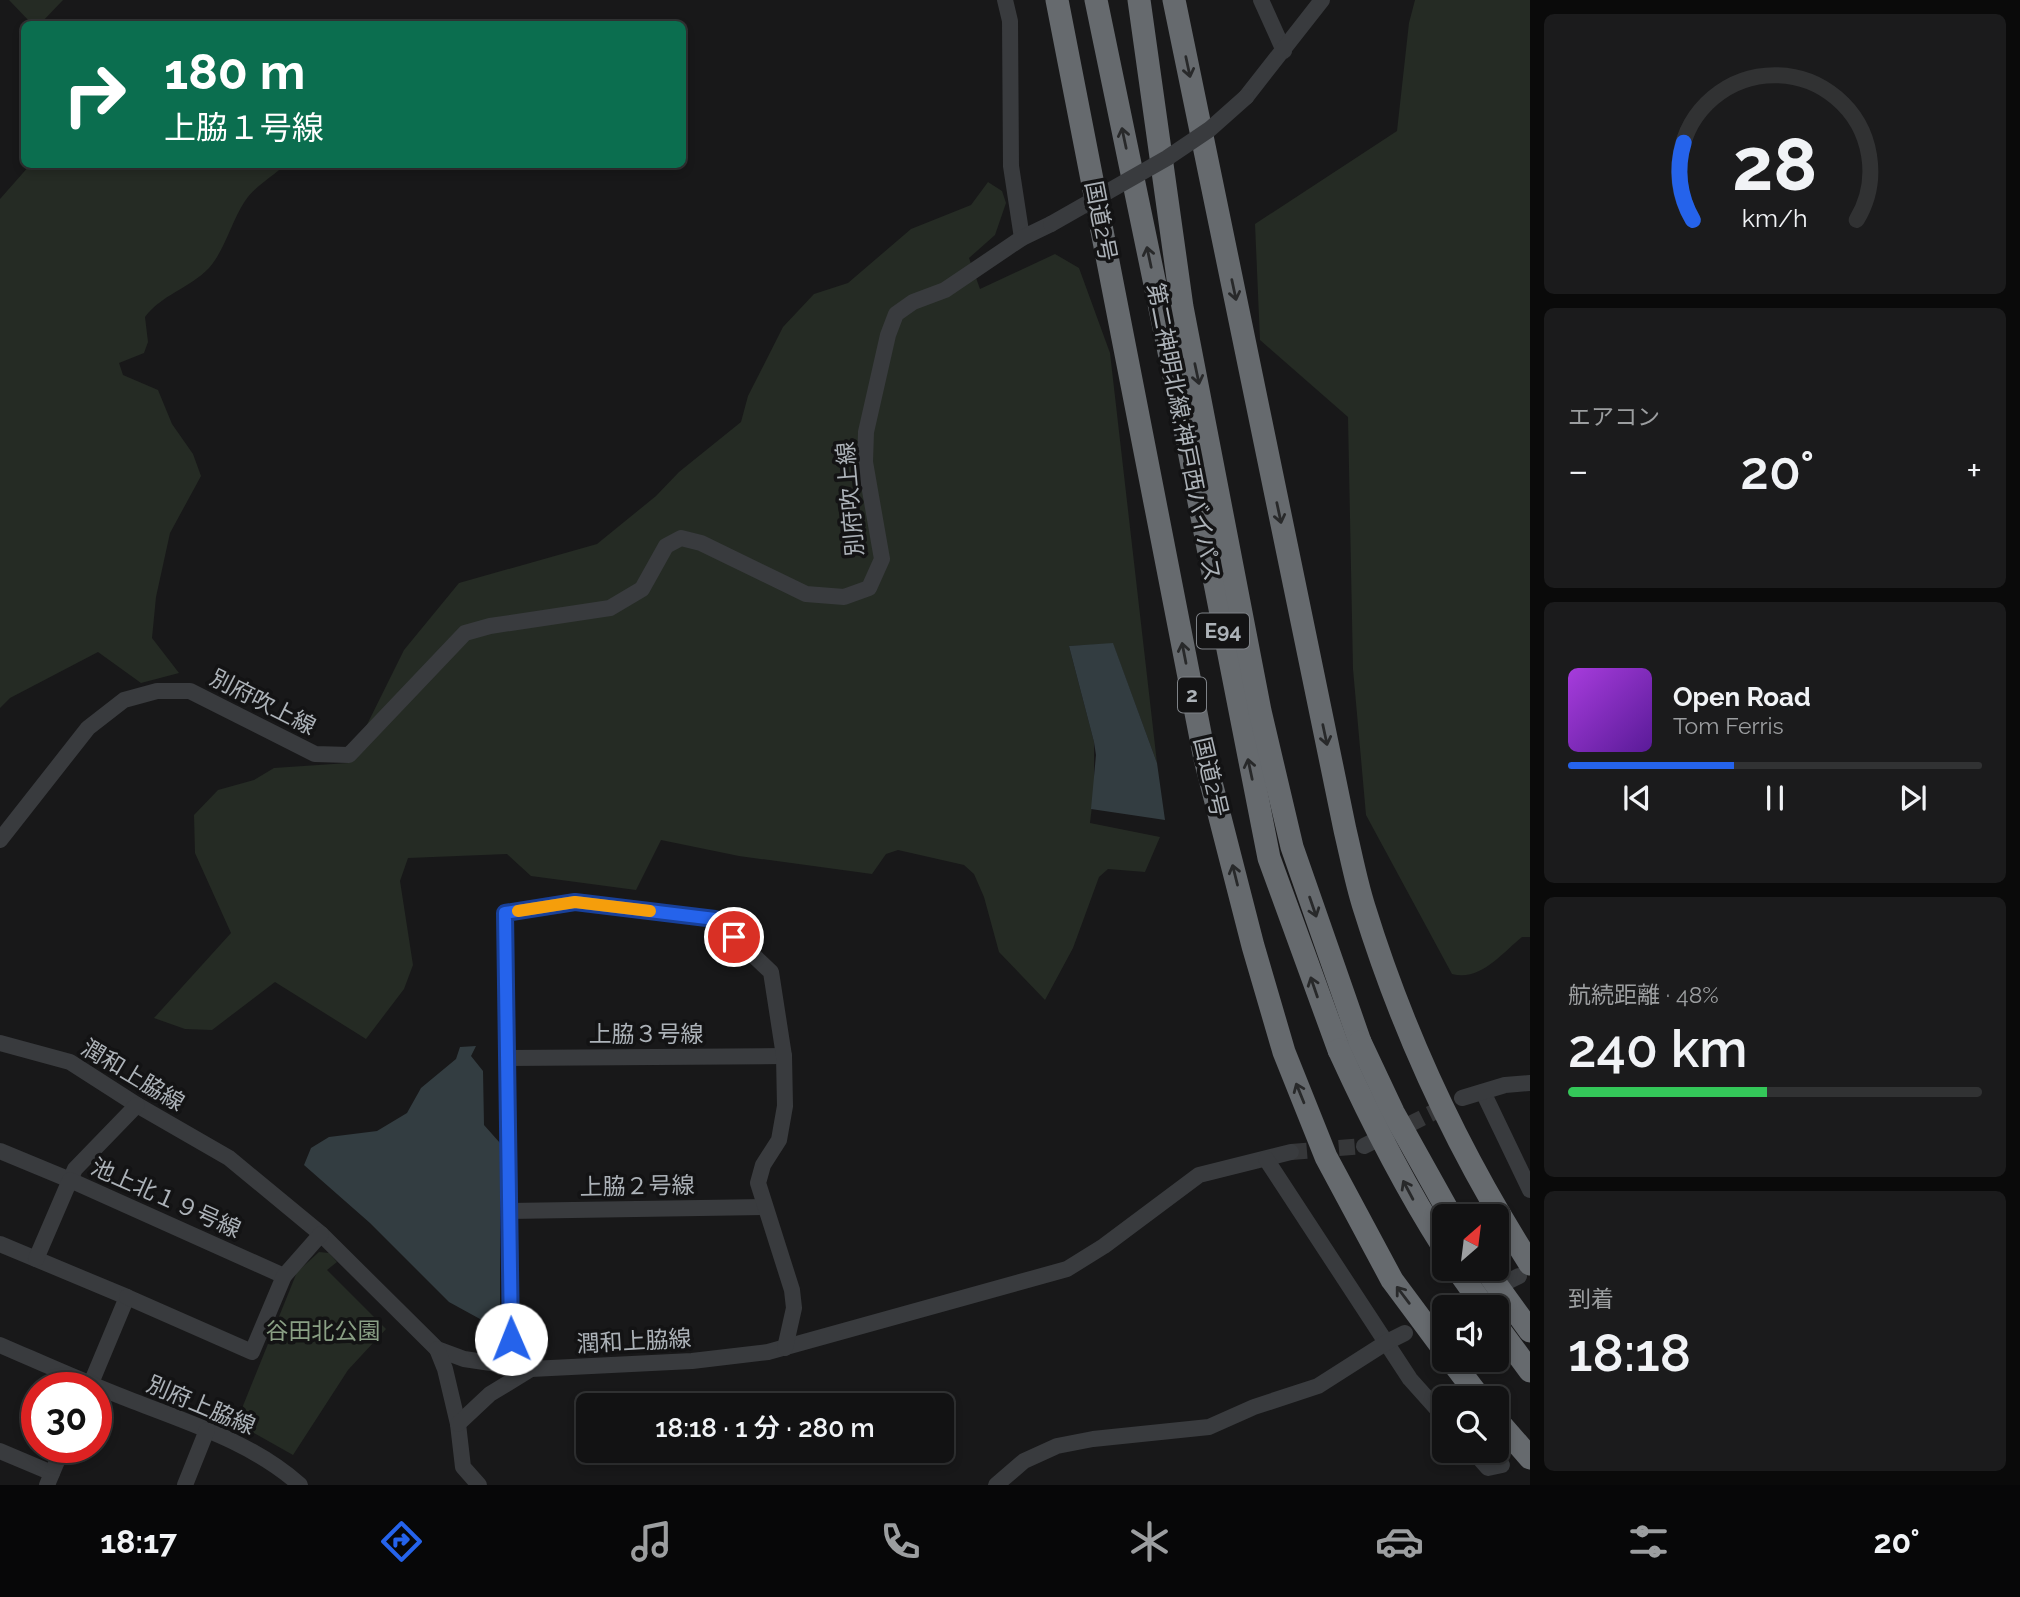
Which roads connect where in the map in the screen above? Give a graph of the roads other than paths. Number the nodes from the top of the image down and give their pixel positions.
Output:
1 (1005, 0) edge
2 (1056, 0) edge
3 (1096, 0) edge
4 (1139, 0) edge
5 (1174, 0) edge
6 (1261, 0) edge
7 (1322, 0) edge
8 (1284, 51) junction
9 (1021, 238) junction
10 (0, 840) edge
11 (0, 1042) edge
12 (784, 1056) junction
13 (507, 1058) junction
14 (1530, 1083) edge
15 (1483, 1092) junction
16 (1462, 1098) tunnel mouth
17 (137, 1105) junction
18 (1408, 1125) tunnel mouth
19 (1364, 1146) tunnel mouth
20 (0, 1151) edge
21 (1291, 1152) tunnel mouth
22 (1266, 1159) junction
23 (70, 1180) junction
24 (1530, 1190) edge
25 (1444, 1204) edge
26 (765, 1208) junction
27 (509, 1211) junction
28 (1432, 1230) edge
29 (321, 1234) junction
30 (0, 1244) edge
31 (36, 1259) junction
32 (1525, 1270) edge
33 (284, 1276) junction
34 (1494, 1281) edge
35 (1478, 1295) edge
36 (127, 1297) junction
37 (1530, 1331) edge
38 (1405, 1332) dead end
39 (1432, 1334) edge
40 (1387, 1342) junction
41 (1509, 1343) edge
42 (0, 1345) edge
43 (785, 1348) junction
44 (437, 1349) junction
45 (512, 1365) junction
46 (531, 1368) junction
47 (1530, 1371) edge
48 (59, 1372) edge
49 (96, 1372) edge
50 (1460, 1372) edge
51 (1471, 1386) edge
52 (112, 1394) edge
53 (1432, 1404) edge
54 (458, 1424) junction
55 (207, 1430) junction
56 (1509, 1434) edge
57 (0, 1451) edge
58 (1530, 1458) edge
59 (1484, 1463) edge
60 (1503, 1465) dead end
61 (49, 1479) edge
62 (185, 1485) edge
63 (300, 1485) edge
64 (479, 1485) edge
65 (996, 1485) edge

1 - 9 street
39 -> 2 highway, 国道2号 / 2
28 -> 3 highway, 第二神明北線;神戸西バイパス / E94, bridge
4 -> 25 highway, 第二神明北線;神戸西バイパス / E94, bridge
5 -> 32 highway
6 - 8 street
7 - 8 street, 別府吹上線
8 - 9 street, 別府吹上線, bridge
9 - 10 street, 別府吹上線
11 - 17 street, 潤和上脇線
12 - 13 street, 上脇３号線
12 - 13 street
12 - 26 street
13 - 27 street
14 - 15 street
15 - 16 street
15 - 24 street
17 - 23 street
17 - 29 street, 潤和上脇線
18 - 19 street
20 - 23 street
21 - 22 street, 潤和上脇線
22 - 40 street
22 - 43 street, 潤和上脇線
23 - 31 street, 池上北１９号線
23 - 33 street, 池上北１９号線
26 - 27 street, 上脇２号線
26 - 43 street
27 - 45 street
29 - 33 street
29 - 44 street, 潤和上脇線
30 - 31 street
31 - 36 street
32 - 35 street
33 - 36 street
34 - 37 highway, bridge
36 - 49 street
38 - 40 street
40 - 53 street
40 - 65 street
41 - 47 highway
42 - 48 street, 別府上脇線
43 - 46 street, 潤和上脇線
44 - 45 street, 潤和上脇線
44 - 54 street
45 - 46 street, 潤和上脇線
46 - 54 street
50 - 51 highway
52 - 55 street, 別府上脇線
54 - 64 street
55 - 62 street
55 - 63 street, 別府上脇線
56 - 58 highway
57 - 61 street
59 - 60 street

